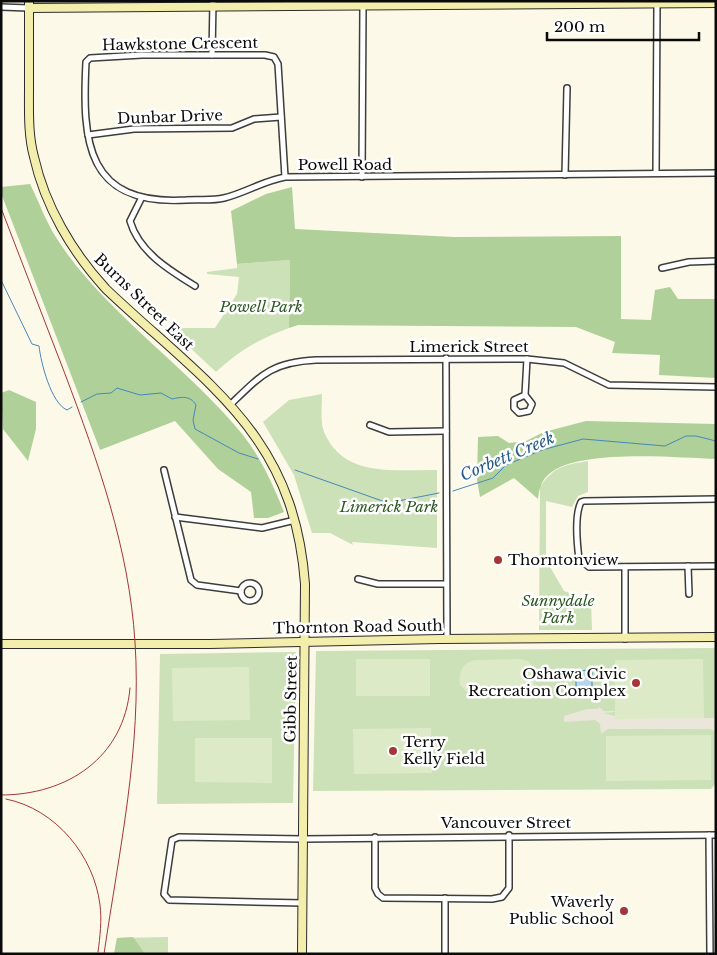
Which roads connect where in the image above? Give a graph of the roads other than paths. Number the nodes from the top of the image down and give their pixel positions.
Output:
1 (715, 3) edge
2 (212, 4) edge
3 (657, 4) junction
4 (29, 5) edge
5 (363, 6) junction
6 (1, 7) edge
7 (212, 55) junction
8 (86, 62) joint
9 (567, 88) dead end
10 (281, 116) junction
11 (88, 135) junction
12 (716, 172) edge
13 (656, 173) junction
14 (565, 175) junction
15 (285, 177) junction
16 (362, 177) junction
17 (141, 199) junction
18 (716, 261) edge
19 (662, 268) dead end
20 (195, 286) dead end
21 (446, 358) junction
22 (527, 359) junction
23 (716, 387) edge
24 (525, 395) dead end
25 (231, 404) junction
26 (370, 425) dead end
27 (446, 431) junction
28 (164, 470) dead end
29 (716, 499) edge
30 (174, 517) junction
31 (295, 520) junction
32 (688, 566) junction
33 (716, 566) edge
34 (625, 567) junction
35 (358, 579) dead end
36 (446, 584) junction
37 (241, 591) dead end
38 (689, 594) dead end
39 (716, 637) edge
40 (447, 638) junction
41 (625, 638) junction
42 (305, 642) junction
43 (1, 644) edge
44 (709, 834) junction
45 (716, 834) edge
46 (509, 836) junction
47 (375, 837) junction
48 (303, 839) junction
49 (445, 898) junction
50 (713, 898) edge
51 (303, 903) junction
52 (302, 954) edge
53 (445, 954) edge
54 (710, 954) edge

1 - 3 street
2 - 4 street
2 - 5 street
2 - 7 street
3 - 5 street
3 - 13 street
4 - 6 street
4 - 25 street, Burns Street East
5 - 16 street
7 - 8 street, Hawkstone Crescent
7 - 10 street, Hawkstone Crescent
8 - 11 street, Powell Road
9 - 14 street
10 - 11 street, Dunbar Drive
10 - 15 street, Hawkstone Crescent
11 - 17 street, Powell Road
12 - 13 street, Powell Road
13 - 14 street, Powell Road
14 - 16 street, Powell Road
15 - 16 street, Powell Road
15 - 17 street, Powell Road
17 - 20 street
18 - 19 street
21 - 22 street, Limerick Street
21 - 25 street, Limerick Street
21 - 27 street
22 - 23 street, Limerick Street
22 - 24 street
25 - 31 street, Gibb Street
26 - 27 street
27 - 36 street
28 - 30 street
29 - 34 street
30 - 31 street
30 - 37 street
31 - 42 street, Gibb Street
32 - 33 street
32 - 34 street
32 - 38 street
34 - 41 street
35 - 36 street
36 - 40 street
39 - 41 street, Thornton Road South
40 - 41 street, Thornton Road South
40 - 42 street, Thornton Road South
42 - 43 street, Thornton Road South
42 - 48 street, Gibb Street
44 - 45 street, Vancouver Street
44 - 46 street, Vancouver Street
44 - 50 street
46 - 47 street, Vancouver Street
46 - 49 street
47 - 48 street, Vancouver Street
47 - 49 street
48 - 51 street, Gibb Street
48 - 51 street, Vancouver Street
49 - 53 street
50 - 54 street
51 - 52 street, Gibb Street

